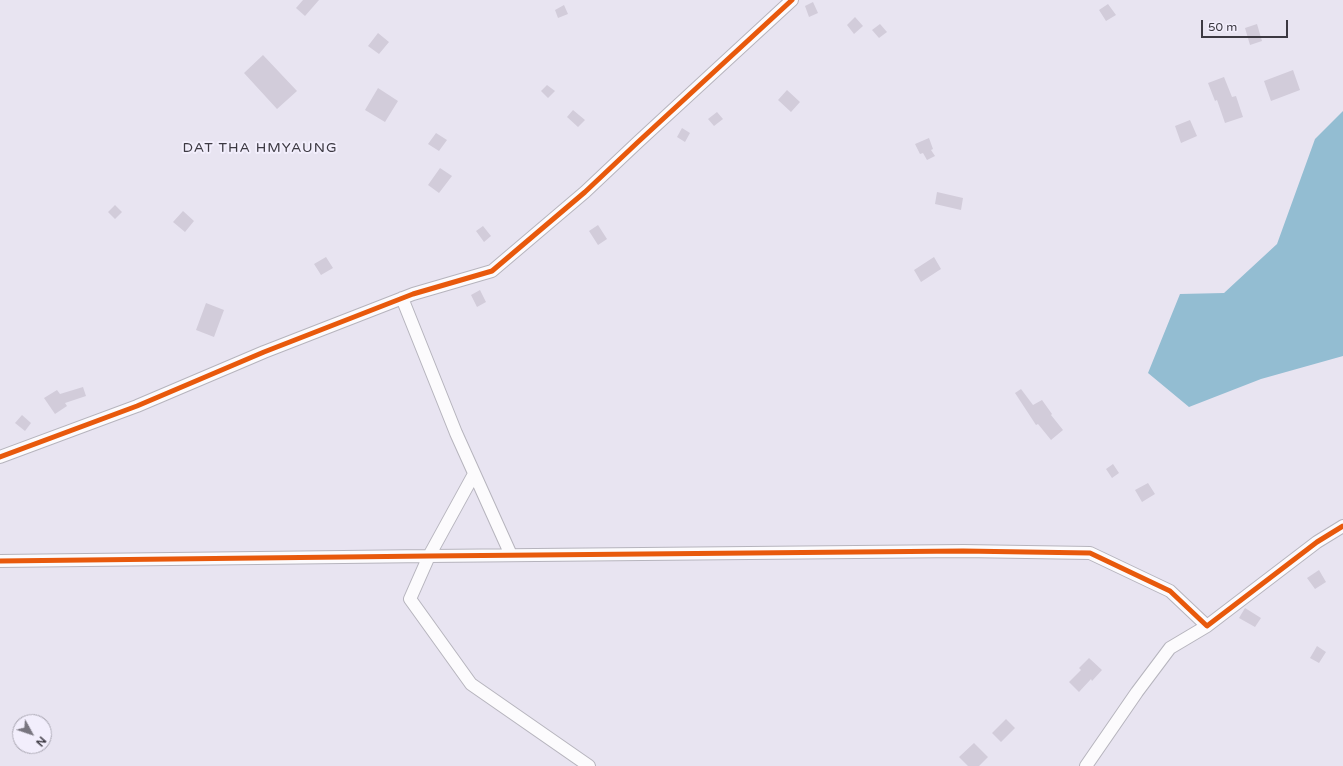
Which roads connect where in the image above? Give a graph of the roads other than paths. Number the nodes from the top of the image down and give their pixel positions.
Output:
1 (792, 0) edge
2 (402, 298) junction
3 (0, 457) edge
4 (474, 474) junction
5 (1343, 526) edge
6 (511, 555) junction
7 (429, 556) junction
8 (0, 561) edge
9 (1207, 626) junction
10 (589, 766) edge
11 (1086, 766) edge

1 - 2 street
2 - 3 street
2 - 4 street
4 - 6 street
4 - 7 street
5 - 9 street
6 - 7 street
6 - 9 street
7 - 8 street
7 - 10 street
9 - 11 street

